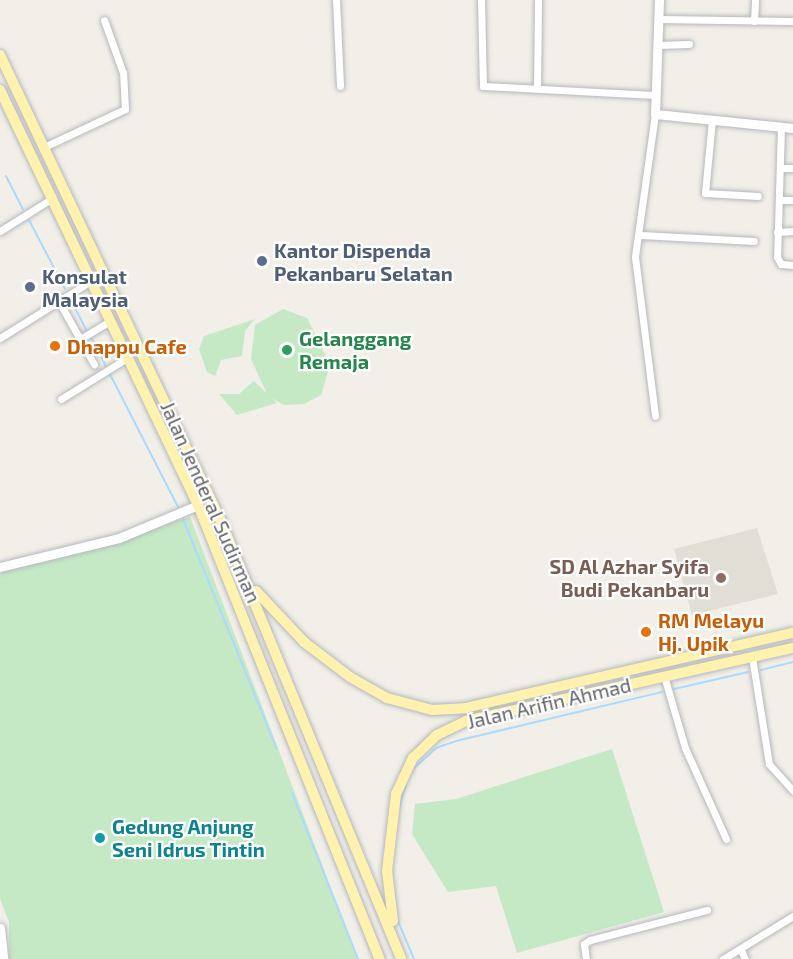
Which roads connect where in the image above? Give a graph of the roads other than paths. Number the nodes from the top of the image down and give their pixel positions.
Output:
1 (336, 0) edge
2 (481, 0) edge
3 (538, 0) edge
4 (659, 0) edge
5 (755, 0) edge
6 (104, 20) dead end
7 (658, 20) junction
8 (754, 21) junction
9 (793, 21) edge
10 (689, 44) dead end
11 (657, 45) junction
12 (0, 55) edge
13 (340, 86) dead end
14 (537, 87) junction
15 (0, 90) edge
16 (655, 95) junction
17 (655, 114) junction
18 (712, 120) junction
19 (781, 126) junction
20 (793, 128) edge
21 (44, 147) junction
22 (780, 168) junction
23 (793, 168) edge
24 (758, 196) dead end
25 (51, 199) junction
26 (779, 200) junction
27 (793, 200) edge
28 (75, 206) junction
29 (58, 214) junction
30 (0, 231) edge
31 (793, 231) edge
32 (777, 232) junction
33 (641, 235) junction
34 (754, 241) dead end
35 (793, 265) edge
36 (91, 281) junction
37 (58, 300) junction
38 (110, 321) junction
39 (0, 338) edge
40 (80, 339) junction
41 (128, 358) junction
42 (94, 364) dead end
43 (61, 399) dead end
44 (655, 416) dead end
45 (198, 505) junction
46 (0, 567) edge
47 (246, 579) junction
48 (793, 633) edge
49 (793, 648) edge
50 (752, 657) junction
51 (664, 676) junction
52 (314, 743) junction
53 (297, 750) junction
54 (324, 768) junction
55 (307, 774) junction
56 (793, 791) edge
57 (726, 839) dead end
58 (707, 910) dead end
59 (793, 916) edge
60 (0, 928) edge
61 (741, 950) junction
62 (3, 959) edge
63 (380, 959) edge
64 (401, 959) edge
65 (586, 959) edge
66 (723, 959) edge
67 (745, 959) edge

1 - 13 street
2 - 14 street
3 - 14 street
4 - 7 street
5 - 8 street
6 - 21 street
7 - 8 street
7 - 11 street
8 - 9 street
10 - 11 street
11 - 16 street
12 - 21 main road, Jalan Jenderal Sudirman
14 - 16 street
15 - 25 main road, Jalan Jenderal Sudirman
16 - 17 street
17 - 18 street
17 - 33 street
18 - 19 street
18 - 24 street
19 - 20 street
19 - 22 street
21 - 28 main road, Jalan Jenderal Sudirman
22 - 23 street
22 - 26 street
25 - 29 main road, Jalan Jenderal Sudirman
25 - 30 street
26 - 27 street
26 - 32 street
28 - 29 main road
28 - 47 main road, Jalan Jenderal Sudirman
29 - 36 main road, Jalan Jenderal Sudirman
31 - 32 street
32 - 35 street
33 - 34 street
33 - 44 street
36 - 37 street
36 - 38 main road, Jalan Jenderal Sudirman
37 - 39 street
37 - 40 street
38 - 40 street
38 - 41 main road, Jalan Jenderal Sudirman
40 - 42 street
41 - 43 street
41 - 45 main road, Jalan Jenderal Sudirman
45 - 46 street
45 - 53 main road, Jalan Jenderal Sudirman
47 - 48 main road, Jalan Arifin Ahmad
47 - 52 main road, Jalan Jenderal Sudirman
49 - 50 main road, Jalan Arifin Ahmad
50 - 51 main road, Jalan Arifin Ahmad
50 - 56 street
51 - 57 street
51 - 64 main road, Jalan Arifin Ahmad
52 - 53 main road
52 - 54 main road, Jalan Jenderal Sudirman
53 - 55 main road, Jalan Jenderal Sudirman
54 - 55 main road
54 - 64 main road, Jalan Jenderal Sudirman
55 - 63 main road, Jalan Jenderal Sudirman
58 - 65 street
59 - 61 street
60 - 62 street
61 - 66 street
61 - 67 street

